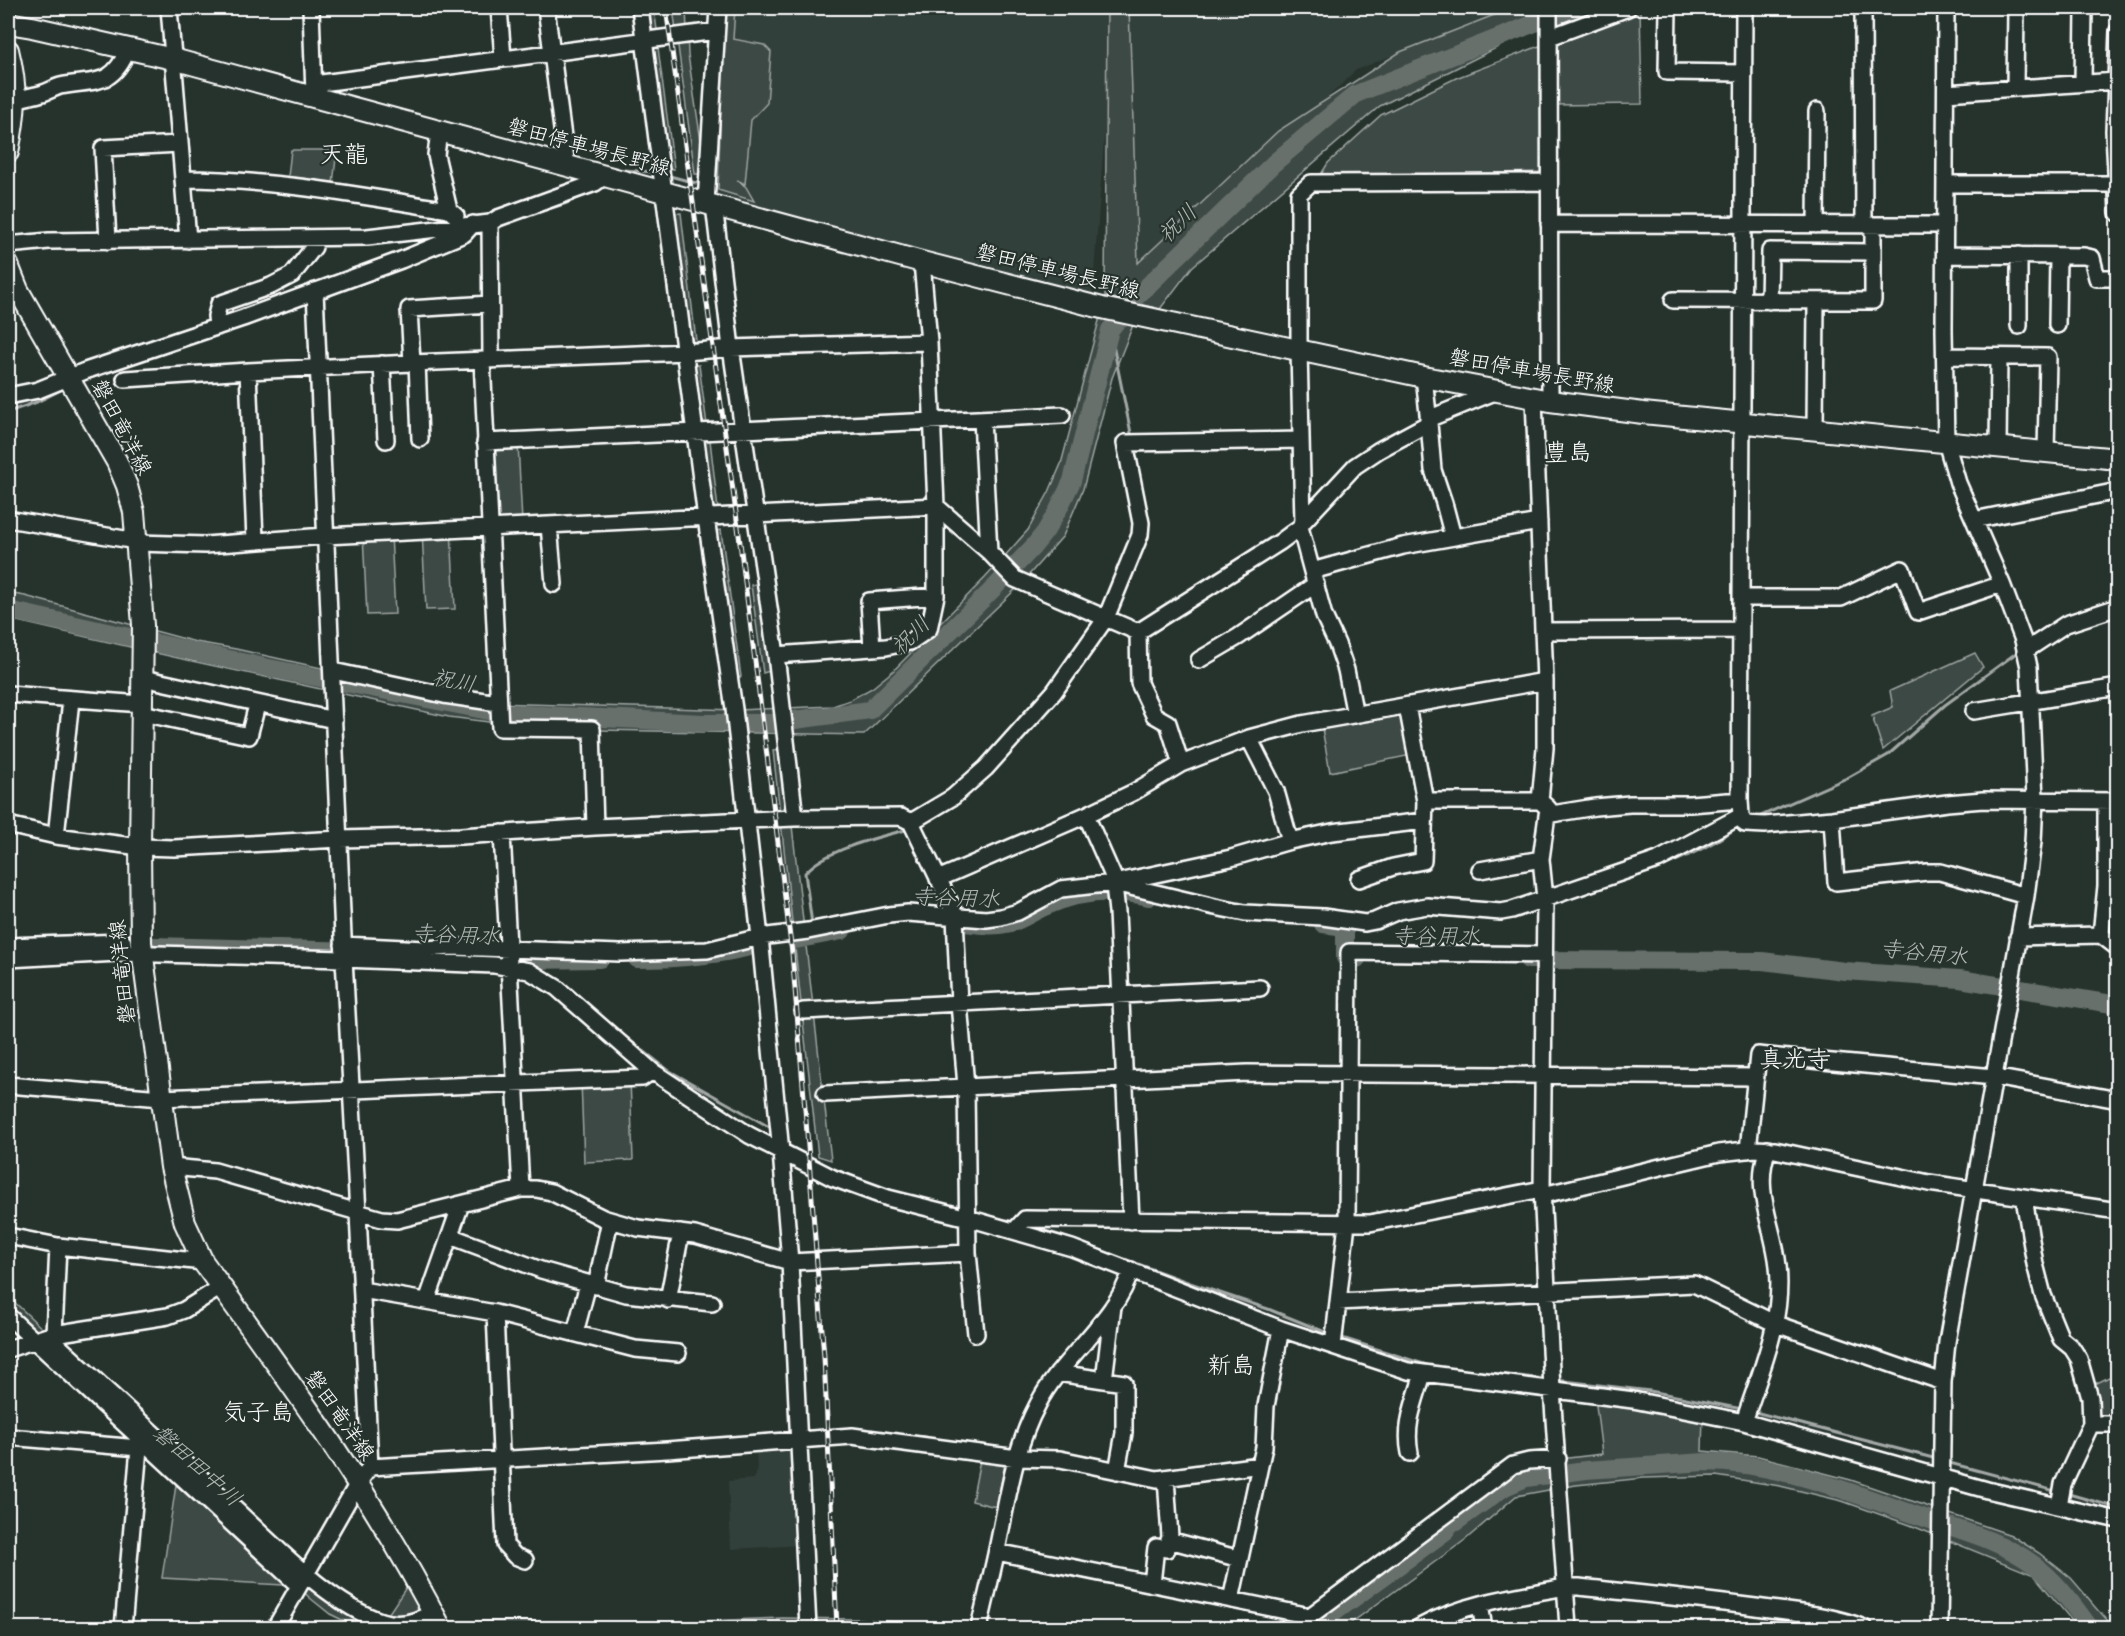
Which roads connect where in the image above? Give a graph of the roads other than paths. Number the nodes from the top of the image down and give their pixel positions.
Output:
1 (169, 8) edge
2 (311, 8) edge
3 (498, 8) edge
4 (546, 8) edge
5 (640, 8) edge
6 (718, 8) edge
7 (1549, 8) edge
8 (1628, 8) edge
9 (1668, 8) edge
10 (1744, 8) edge
11 (1863, 8) edge
12 (1946, 8) edge
13 (2016, 8) edge
14 (2084, 8) edge
15 (8, 23) edge
16 (716, 31) junction
17 (2118, 31) edge
18 (1550, 36) junction
19 (644, 39) junction
20 (128, 49) junction
21 (8, 50) edge
22 (552, 52) junction
23 (503, 58) junction
24 (173, 59) junction
25 (1743, 73) junction
26 (2083, 83) junction
27 (2116, 86) edge
28 (2015, 88) junction
29 (314, 91) junction
30 (1946, 93) junction
31 (15, 100) junction
32 (1817, 111) dead end
33 (439, 131) junction
34 (180, 144) junction
35 (8, 152) edge
36 (567, 167) junction
37 (604, 176) junction
38 (183, 179) junction
39 (1549, 182) junction
40 (1946, 184) junction
41 (2117, 189) edge
42 (664, 193) junction
43 (710, 204) junction
44 (448, 210) junction
45 (2118, 213) edge
46 (490, 223) junction
47 (1549, 224) junction
48 (1743, 224) junction
49 (470, 225) junction
50 (1816, 225) junction
51 (1868, 225) junction
52 (1945, 225) junction
53 (315, 238) junction
54 (188, 240) junction
55 (108, 241) junction
56 (8, 245) edge
57 (1873, 252) junction
58 (1945, 255) junction
59 (2019, 255) junction
60 (2058, 256) junction
61 (922, 262) junction
62 (8, 265) edge
63 (2118, 278) edge
64 (315, 291) junction
65 (1673, 300) dead end
66 (1816, 300) junction
67 (1742, 301) junction
68 (1769, 301) junction
69 (490, 304) junction
70 (2057, 325) dead end
71 (2019, 326) dead end
72 (217, 327) junction
73 (929, 342) junction
74 (731, 348) junction
75 (1299, 351) junction
76 (686, 352) junction
77 (1945, 356) junction
78 (1999, 357) junction
79 (487, 360) junction
80 (414, 362) junction
81 (382, 364) junction
82 (319, 368) junction
83 (248, 371) junction
84 (1424, 377) junction
85 (69, 379) junction
86 (125, 380) dead end
87 (1497, 391) junction
88 (8, 396) edge
89 (1542, 400) junction
90 (1062, 415) dead end
91 (982, 419) junction
92 (932, 420) junction
93 (1428, 421) junction
94 (1742, 423) junction
95 (1815, 430) junction
96 (744, 431) junction
97 (696, 432) junction
98 (420, 439) dead end
99 (386, 440) dead end
100 (1301, 440) junction
101 (485, 442) junction
102 (1946, 442) junction
103 (1998, 448) junction
104 (2046, 452) junction
105 (2118, 459) edge
106 (2118, 492) edge
107 (936, 506) junction
108 (756, 516) junction
109 (706, 518) junction
110 (8, 519) edge
111 (1974, 520) junction
112 (1539, 522) junction
113 (1302, 524) junction
114 (549, 525) junction
115 (490, 528) junction
116 (325, 536) junction
117 (1453, 537) junction
118 (255, 540) junction
119 (136, 542) junction
120 (989, 552) junction
121 (1314, 578) junction
122 (554, 584) dead end
123 (2002, 584) junction
124 (936, 596) junction
125 (1741, 598) junction
126 (2118, 607) edge
127 (1106, 618) junction
128 (1741, 630) junction
129 (1543, 631) junction
130 (1138, 632) junction
131 (2024, 646) junction
132 (872, 648) junction
133 (776, 654) junction
134 (1199, 660) dead end
135 (333, 671) junction
136 (142, 678) junction
137 (1545, 681) junction
138 (2118, 687) edge
139 (8, 694) edge
140 (71, 700) junction
141 (2032, 702) junction
142 (498, 703) junction
143 (257, 705) junction
144 (1407, 706) junction
145 (142, 709) junction
146 (1974, 711) dead end
147 (1355, 715) junction
148 (334, 720) junction
149 (1250, 738) junction
150 (1181, 764) junction
151 (2035, 799) junction
152 (1425, 801) junction
153 (2112, 801) edge
154 (1544, 805) junction
155 (1741, 808) junction
156 (1086, 815) junction
157 (795, 818) junction
158 (1832, 819) junction
159 (746, 821) junction
160 (1424, 821) junction
161 (911, 822) junction
162 (8, 825) edge
163 (595, 827) junction
164 (501, 833) junction
165 (56, 836) junction
166 (340, 839) junction
167 (1290, 841) junction
168 (140, 847) junction
169 (1542, 859) junction
170 (1480, 870) dead end
171 (938, 879) junction
172 (1359, 879) dead end
173 (1114, 882) junction
174 (2112, 886) edge
175 (2026, 896) junction
176 (1545, 899) junction
177 (955, 917) junction
178 (2101, 935) junction
179 (760, 937) junction
180 (2018, 937) junction
181 (123, 942) dead end
182 (8, 946) edge
183 (2118, 948) edge
184 (507, 949) junction
185 (344, 952) junction
186 (143, 955) junction
187 (1544, 955) junction
188 (8, 959) edge
189 (509, 966) junction
190 (1260, 988) dead end
191 (1120, 995) junction
192 (959, 1003) junction
193 (803, 1011) dead end
194 (652, 1071) junction
195 (1347, 1074) junction
196 (1543, 1075) junction
197 (1756, 1077) junction
198 (1994, 1077) junction
199 (1124, 1079) junction
200 (516, 1084) junction
201 (8, 1085) edge
202 (966, 1086) junction
203 (351, 1091) junction
204 (825, 1094) dead end
205 (161, 1098) junction
206 (2118, 1100) edge
207 (1768, 1149) junction
208 (1748, 1150) junction
209 (782, 1152) junction
210 (171, 1167) junction
211 (521, 1190) junction
212 (1973, 1191) junction
213 (1542, 1192) junction
214 (2024, 1198) junction
215 (461, 1204) junction
216 (2118, 1211) edge
217 (358, 1213) junction
218 (968, 1218) junction
219 (610, 1220) junction
220 (1131, 1221) junction
221 (1347, 1223) junction
222 (1014, 1231) junction
223 (681, 1233) junction
224 (8, 1236) edge
225 (450, 1236) junction
226 (58, 1246) junction
227 (968, 1253) junction
228 (203, 1262) junction
229 (790, 1262) junction
230 (1131, 1270) junction
231 (592, 1285) junction
232 (221, 1287) junction
233 (362, 1290) junction
234 (1548, 1293) junction
235 (668, 1300) junction
236 (427, 1301) junction
237 (1338, 1302) junction
238 (712, 1304) dead end
239 (1113, 1306) junction
240 (495, 1313) junction
241 (8, 1316) edge
242 (1776, 1324) junction
243 (1281, 1329) junction
244 (575, 1333) junction
245 (976, 1334) dead end
246 (43, 1337) junction
247 (1333, 1346) junction
248 (8, 1349) edge
249 (678, 1353) dead end
250 (1058, 1373) junction
251 (1423, 1374) junction
252 (1104, 1380) junction
253 (1943, 1382) junction
254 (1552, 1389) junction
255 (1744, 1422) junction
256 (2091, 1424) junction
257 (2118, 1424) edge
258 (8, 1437) edge
259 (799, 1439) junction
260 (142, 1446) junction
261 (1410, 1453) dead end
262 (1017, 1458) junction
263 (1558, 1459) junction
264 (501, 1460) junction
265 (1260, 1465) junction
266 (370, 1467) junction
267 (1117, 1471) junction
268 (1166, 1478) junction
269 (1942, 1478) junction
270 (358, 1483) junction
271 (2059, 1506) junction
272 (2118, 1520) edge
273 (1169, 1540) junction
274 (997, 1552) junction
275 (1240, 1559) junction
276 (525, 1560) dead end
277 (302, 1580) junction
278 (1152, 1584) junction
279 (1566, 1587) junction
280 (1231, 1600) junction
281 (1480, 1605) junction
282 (437, 1621) edge
283 (123, 1629) edge
284 (275, 1629) edge
285 (808, 1629) edge
286 (979, 1629) edge
287 (1418, 1629) edge
288 (1484, 1629) edge
289 (1568, 1629) edge
290 (1864, 1629) edge
291 (1939, 1629) edge

1 - 24 street
2 - 29 street
3 - 23 street
4 - 22 street
5 - 19 street
6 - 16 street
7 - 18 street
8 - 18 street
9 - 25 street
10 - 25 street
11 - 51 street
12 - 30 street
13 - 28 street
14 - 26 street
15 - 20 main road, 磐田停車場長野線
16 - 19 street
16 - 43 street
17 - 27 street
18 - 39 street
19 - 22 street
19 - 42 street
20 - 24 main road, 磐田停車場長野線
20 - 31 street
21 - 31 main road
22 - 23 street
22 - 36 street
23 - 29 street
24 - 29 main road, 磐田停車場長野線
24 - 34 street
25 - 48 street
26 - 27 street
26 - 28 street
27 - 41 street
28 - 30 street
29 - 33 main road, 磐田停車場長野線
30 - 40 street
31 - 35 main road
32 - 50 street
33 - 36 main road, 磐田停車場長野線
33 - 44 street
34 - 38 street
34 - 55 street
36 - 37 main road, 磐田停車場長野線
37 - 42 main road, 磐田停車場長野線
37 - 46 street
38 - 44 street
38 - 54 street
39 - 47 street
39 - 75 street
40 - 41 street
40 - 52 street
41 - 45 street
42 - 43 main road, 磐田停車場長野線
42 - 76 street
43 - 61 main road, 磐田停車場長野線
43 - 74 street
44 - 49 street
46 - 49 street
46 - 69 street
47 - 48 street
47 - 89 street
48 - 50 street
48 - 67 street
49 - 53 street
49 - 64 street
50 - 51 street
51 - 52 street
51 - 57 street
52 - 58 street
53 - 54 street
53 - 72 street
54 - 55 street
55 - 56 street
57 - 66 street
57 - 68 street
58 - 59 street
58 - 77 street
59 - 60 street
59 - 71 street
60 - 63 street
60 - 70 street
61 - 73 street
61 - 75 main road, 磐田停車場長野線
62 - 85 main road, 磐田竜洋線
64 - 72 street
64 - 82 street
65 - 67 street
66 - 68 street
66 - 95 street
67 - 68 street
67 - 94 street
69 - 79 street
69 - 80 street
72 - 85 street
73 - 74 street
73 - 92 street
74 - 76 street
74 - 96 street
75 - 84 main road, 磐田停車場長野線
75 - 100 street
76 - 79 street
76 - 97 street
77 - 78 street
77 - 102 street
78 - 103 street
78 - 104 street
79 - 80 street
79 - 101 street
80 - 81 street
80 - 98 street
81 - 82 street
81 - 99 street
82 - 83 street
82 - 116 street
83 - 86 street
83 - 118 street
84 - 87 main road, 磐田停車場長野線
84 - 93 street
85 - 88 street
85 - 119 main road, 磐田竜洋線
87 - 89 main road, 磐田停車場長野線
87 - 93 street
89 - 94 main road, 磐田停車場長野線
89 - 112 street
90 - 91 street
91 - 92 street
91 - 120 street
92 - 96 street
92 - 107 street
93 - 113 street
93 - 117 street
94 - 95 main road, 磐田停車場長野線
94 - 125 street
95 - 102 main road, 磐田停車場長野線
96 - 97 street
96 - 108 street
97 - 101 street
97 - 109 street
100 - 113 street
100 - 127 street
101 - 115 street
102 - 103 main road, 磐田停車場長野線
102 - 111 street
103 - 104 main road, 磐田停車場長野線
104 - 105 main road, 磐田停車場長野線
106 - 111 street
107 - 108 street
107 - 120 street
107 - 124 street
108 - 109 street
108 - 133 street
109 - 114 street
109 - 159 street
110 - 119 street
111 - 123 street
112 - 117 street
112 - 129 street
113 - 121 street
113 - 130 street
114 - 115 street
114 - 122 street
115 - 116 street
115 - 142 street
116 - 118 street
116 - 135 street
117 - 121 street
118 - 119 street
119 - 136 main road, 磐田竜洋線
120 - 127 street
121 - 134 street
121 - 147 street
123 - 125 street
123 - 131 street
124 - 132 street
124 - 132 street
125 - 128 street
126 - 131 street
127 - 130 street
127 - 161 street
128 - 129 street
128 - 155 street
129 - 137 street
130 - 150 street
131 - 141 street
132 - 133 street
133 - 157 street
135 - 142 street
135 - 148 street
136 - 143 street
136 - 145 main road, 磐田竜洋線
137 - 144 street
137 - 154 street
138 - 141 street
139 - 140 street
140 - 145 street
140 - 165 street
141 - 146 street
141 - 151 street
142 - 163 street
143 - 145 street
143 - 148 street
144 - 147 street
144 - 152 street
145 - 168 main road, 磐田竜洋線
147 - 149 street
148 - 166 street
149 - 150 street
149 - 167 street
150 - 156 street
151 - 153 street
151 - 158 street
151 - 175 street
152 - 154 street
152 - 160 street
153 - 174 street
154 - 155 street
154 - 169 street
155 - 158 street
155 - 176 street
156 - 171 street
156 - 173 street
157 - 159 street
157 - 161 street
158 - 175 street
159 - 163 street
159 - 179 street
160 - 167 street
160 - 172 street
161 - 171 street
162 - 165 street
163 - 164 street
164 - 166 street
164 - 184 street
165 - 168 street
166 - 168 street
166 - 185 street
167 - 173 street
168 - 186 main road, 磐田竜洋線
169 - 170 street
169 - 176 street
171 - 177 street
173 - 176 street
173 - 177 street
173 - 191 street
174 - 178 street
175 - 180 street
176 - 187 street
177 - 179 street
177 - 192 street
178 - 180 street
178 - 183 street
179 - 184 street
179 - 209 street
180 - 198 street
181 - 182 street
184 - 185 street
184 - 189 street
185 - 186 street
185 - 189 street
185 - 203 street
186 - 188 street
186 - 205 main road, 磐田竜洋線
187 - 195 street
187 - 196 street
189 - 194 street
189 - 200 street
190 - 191 street
191 - 192 street
191 - 199 street
192 - 193 street
192 - 202 street
194 - 200 street
194 - 209 street
195 - 196 street
195 - 199 street
195 - 221 street
196 - 197 street
196 - 213 street
197 - 198 street
197 - 208 street
198 - 206 street
198 - 212 street
199 - 202 street
199 - 220 street
200 - 203 street
200 - 211 street
201 - 205 street
202 - 204 street
202 - 218 street
203 - 205 street
203 - 217 street
205 - 210 main road, 磐田竜洋線
207 - 208 street
207 - 212 street
207 - 242 street
208 - 213 street
209 - 218 street
209 - 229 street
210 - 217 street
210 - 228 main road, 磐田竜洋線
211 - 215 street
211 - 219 street
212 - 214 street
212 - 253 street
213 - 221 street
213 - 234 street
214 - 216 street
214 - 256 street
215 - 217 street
215 - 225 street
217 - 233 street
218 - 222 street
218 - 227 street
219 - 223 street
219 - 231 street
220 - 221 street
220 - 222 street
221 - 237 street
222 - 230 street
223 - 229 street
223 - 235 street
224 - 226 street
225 - 231 street
225 - 236 street
226 - 228 street
226 - 246 street
227 - 229 street
227 - 245 street
228 - 232 main road, 磐田竜洋線
229 - 259 street
230 - 239 street
230 - 243 street
231 - 235 street
231 - 244 street
232 - 246 street
232 - 270 main road, 磐田竜洋線
233 - 236 street
233 - 266 street
234 - 237 street
234 - 242 street
234 - 254 street
235 - 238 street
236 - 240 street
237 - 247 street
239 - 250 street
239 - 252 street
240 - 244 street
240 - 264 street
241 - 246 street
242 - 253 street
242 - 255 street
243 - 247 street
243 - 265 street
244 - 249 street
246 - 248 street
246 - 260 street
246 - 277 street
247 - 251 street
250 - 252 street
250 - 262 street
251 - 254 street
251 - 261 street
252 - 267 street
253 - 269 street
254 - 255 street
254 - 263 street
255 - 269 street
256 - 257 street
256 - 271 street
258 - 260 street
259 - 262 street
259 - 264 street
259 - 285 street
260 - 277 street
260 - 283 street
262 - 267 street
262 - 274 street
263 - 279 street
263 - 280 street
264 - 266 street
264 - 276 street
265 - 268 street
265 - 275 street
266 - 270 street
267 - 268 street
268 - 273 street
269 - 271 street
269 - 291 street
270 - 277 street
270 - 282 main road, 磐田竜洋線
271 - 272 street
273 - 275 street
273 - 278 street
274 - 278 street
274 - 286 street
275 - 280 street
277 - 282 street
277 - 284 street
278 - 280 street
279 - 281 street
279 - 289 street
279 - 290 street
281 - 287 street
281 - 288 street

